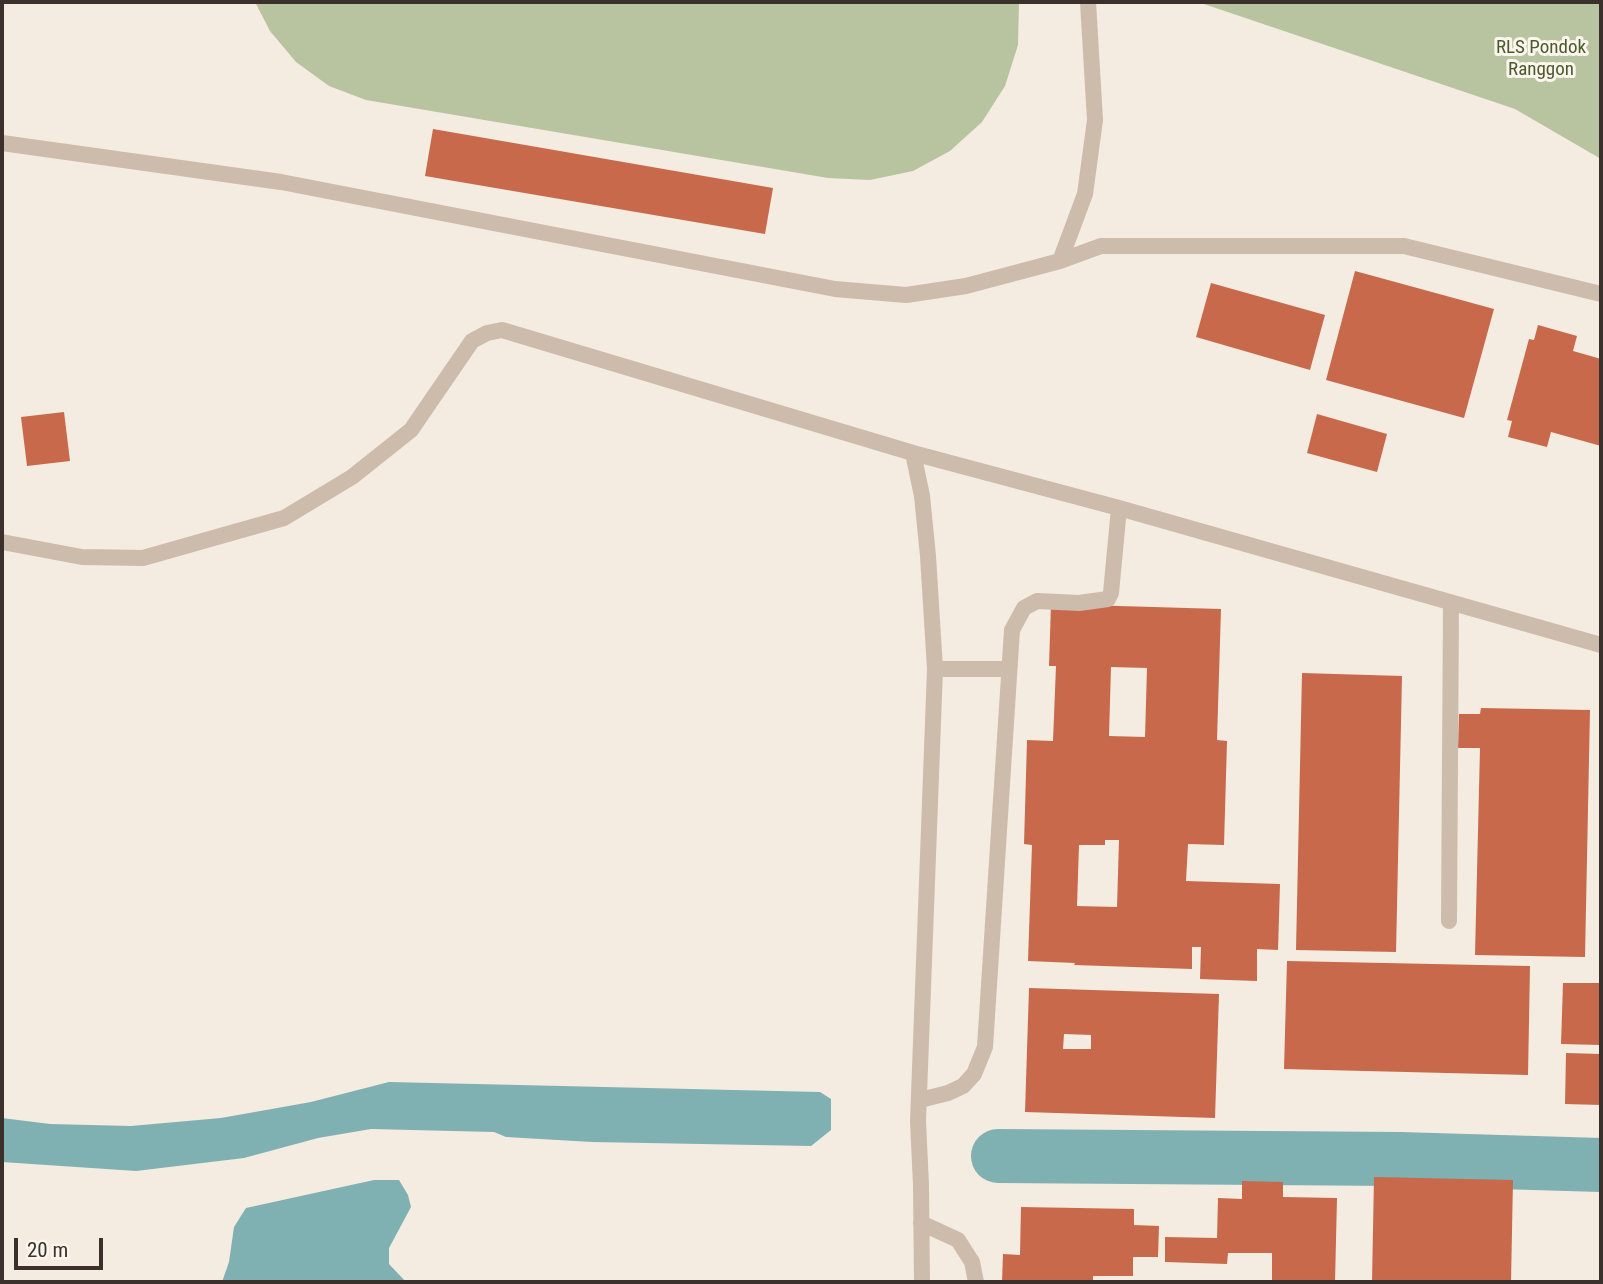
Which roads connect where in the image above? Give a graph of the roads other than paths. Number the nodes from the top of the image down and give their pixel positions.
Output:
1 (1088, 2) edge
2 (2, 143) edge
3 (1060, 261) junction
4 (1601, 294) edge
5 (913, 453) junction
6 (1119, 508) junction
7 (2, 542) edge
8 (1451, 603) junction
9 (1601, 645) edge
10 (935, 669) junction
11 (1009, 669) junction
12 (1449, 921) dead end
13 (920, 1100) junction
14 (922, 1223) junction
15 (922, 1282) edge
16 (976, 1282) edge

1 - 3 lane
2 - 3 lane
3 - 4 lane
5 - 6 lane
5 - 7 lane
5 - 10 lane
6 - 8 lane
6 - 11 lane
8 - 9 lane
8 - 12 lane
10 - 11 lane
10 - 13 lane
11 - 13 lane
13 - 14 lane
14 - 15 lane
14 - 16 lane

